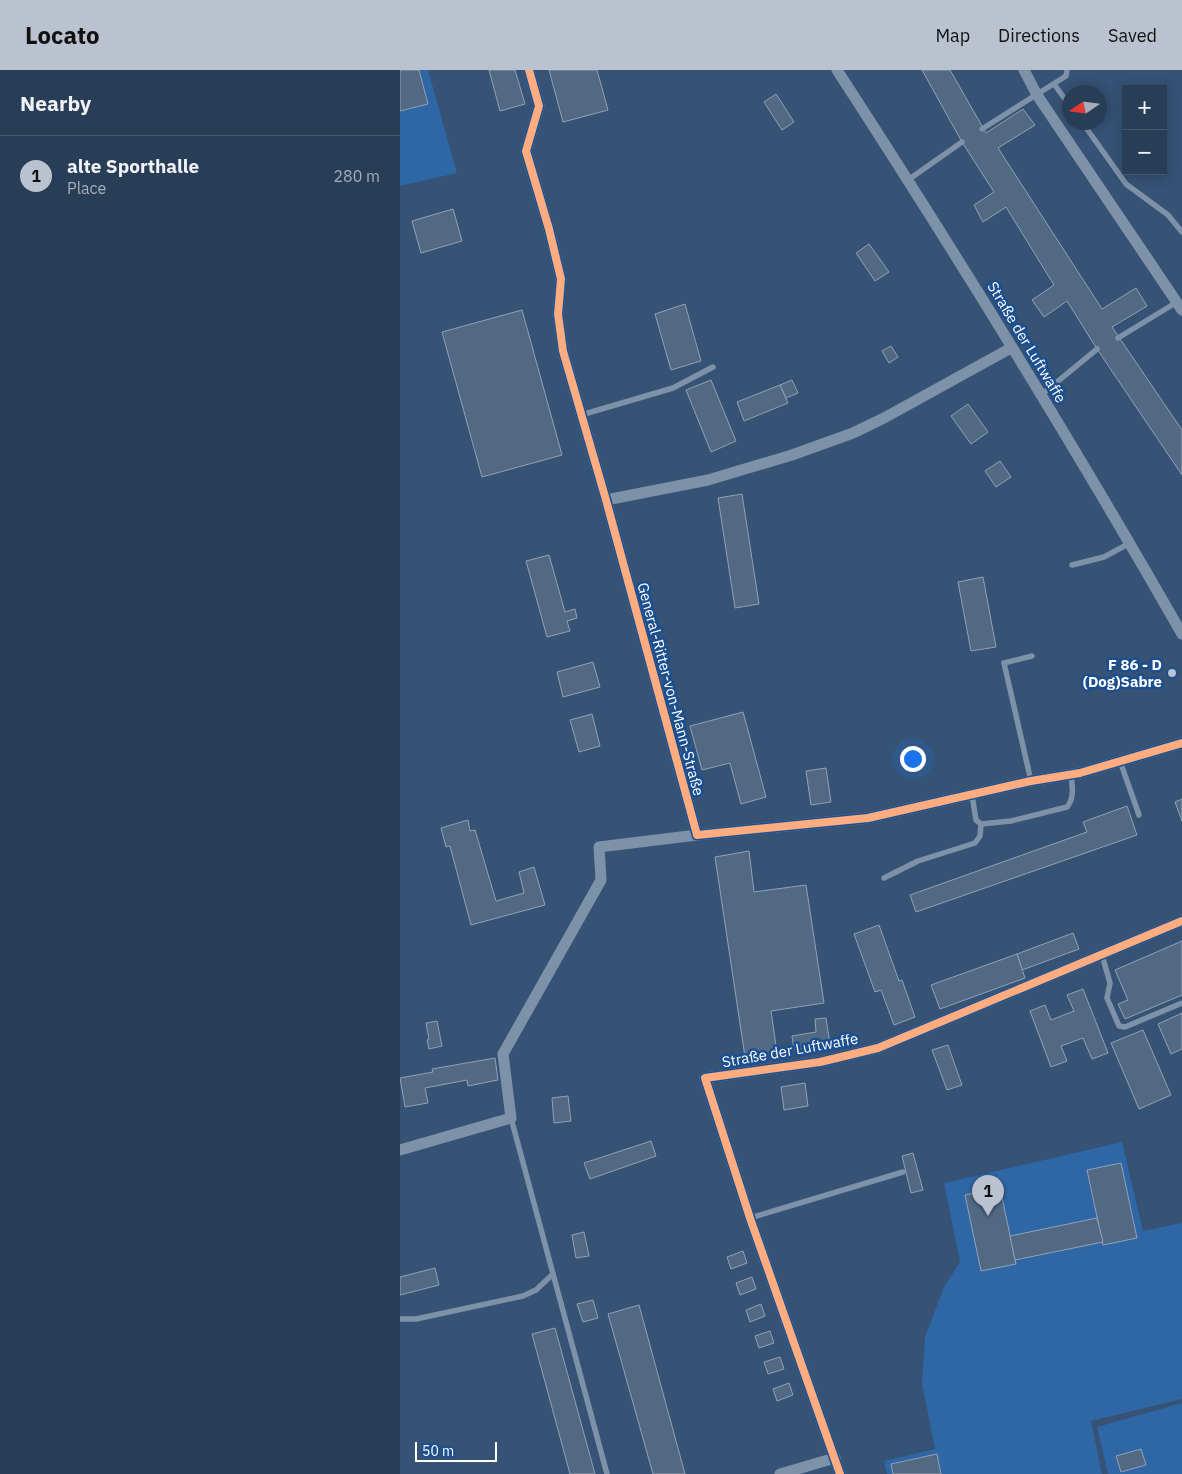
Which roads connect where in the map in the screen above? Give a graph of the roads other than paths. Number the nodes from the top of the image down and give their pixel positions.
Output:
1 (529, 70) edge
2 (837, 70) edge
3 (1024, 70) edge
4 (1067, 70) edge
5 (1054, 84) junction
6 (1037, 95) junction
7 (1062, 95) edge
8 (982, 129) dead end
9 (1088, 130) edge
10 (962, 142) dead end
11 (908, 180) junction
12 (1182, 232) edge
13 (1179, 306) edge
14 (1118, 338) dead end
15 (1011, 348) junction
16 (1097, 350) dead end
17 (713, 367) dead end
18 (1041, 395) junction
19 (582, 416) junction
20 (606, 500) junction
21 (1130, 543) junction
22 (1072, 565) dead end
23 (1182, 634) edge
24 (1032, 656) dead end
25 (1182, 743) edge
26 (1120, 761) junction
27 (1071, 774) junction
28 (1031, 781) junction
29 (972, 795) junction
30 (1138, 815) dead end
31 (981, 824) junction
32 (697, 835) junction
33 (884, 878) dead end
34 (1182, 921) edge
35 (1102, 954) junction
36 (1182, 1003) edge
37 (511, 1118) junction
38 (400, 1150) edge
39 (903, 1172) dead end
40 (750, 1218) junction
41 (553, 1274) junction
42 (400, 1319) edge
43 (835, 1458) junction
44 (607, 1474) edge
45 (780, 1474) edge
46 (840, 1474) edge

1 - 19 street, General-Ritter-von-Mann-Straße
2 - 11 street, Straße der Luftwaffe
3 - 6 street
4 - 5 lane
5 - 6 lane
5 - 7 lane
6 - 8 lane
6 - 13 street
9 - 12 lane
10 - 11 lane
11 - 15 street, Straße der Luftwaffe
13 - 14 lane
15 - 18 street, Straße der Luftwaffe
15 - 20 street
16 - 18 lane
17 - 19 lane
18 - 21 street, Straße der Luftwaffe
19 - 20 street, General-Ritter-von-Mann-Straße
20 - 32 street, General-Ritter-von-Mann-Straße
21 - 22 lane
21 - 23 street, Straße der Luftwaffe
24 - 28 lane
25 - 26 street
26 - 27 street
26 - 30 lane
27 - 28 street
27 - 31 lane
28 - 29 street
29 - 31 lane
29 - 32 street
31 - 33 lane
32 - 37 street
34 - 35 street, Straße der Luftwaffe
35 - 36 lane
35 - 40 street, Straße der Luftwaffe
37 - 38 street
37 - 41 lane
39 - 40 lane
40 - 43 street, Straße der Luftwaffe
41 - 42 lane
41 - 44 lane
43 - 45 street
43 - 46 street, Straße der Luftwaffe

